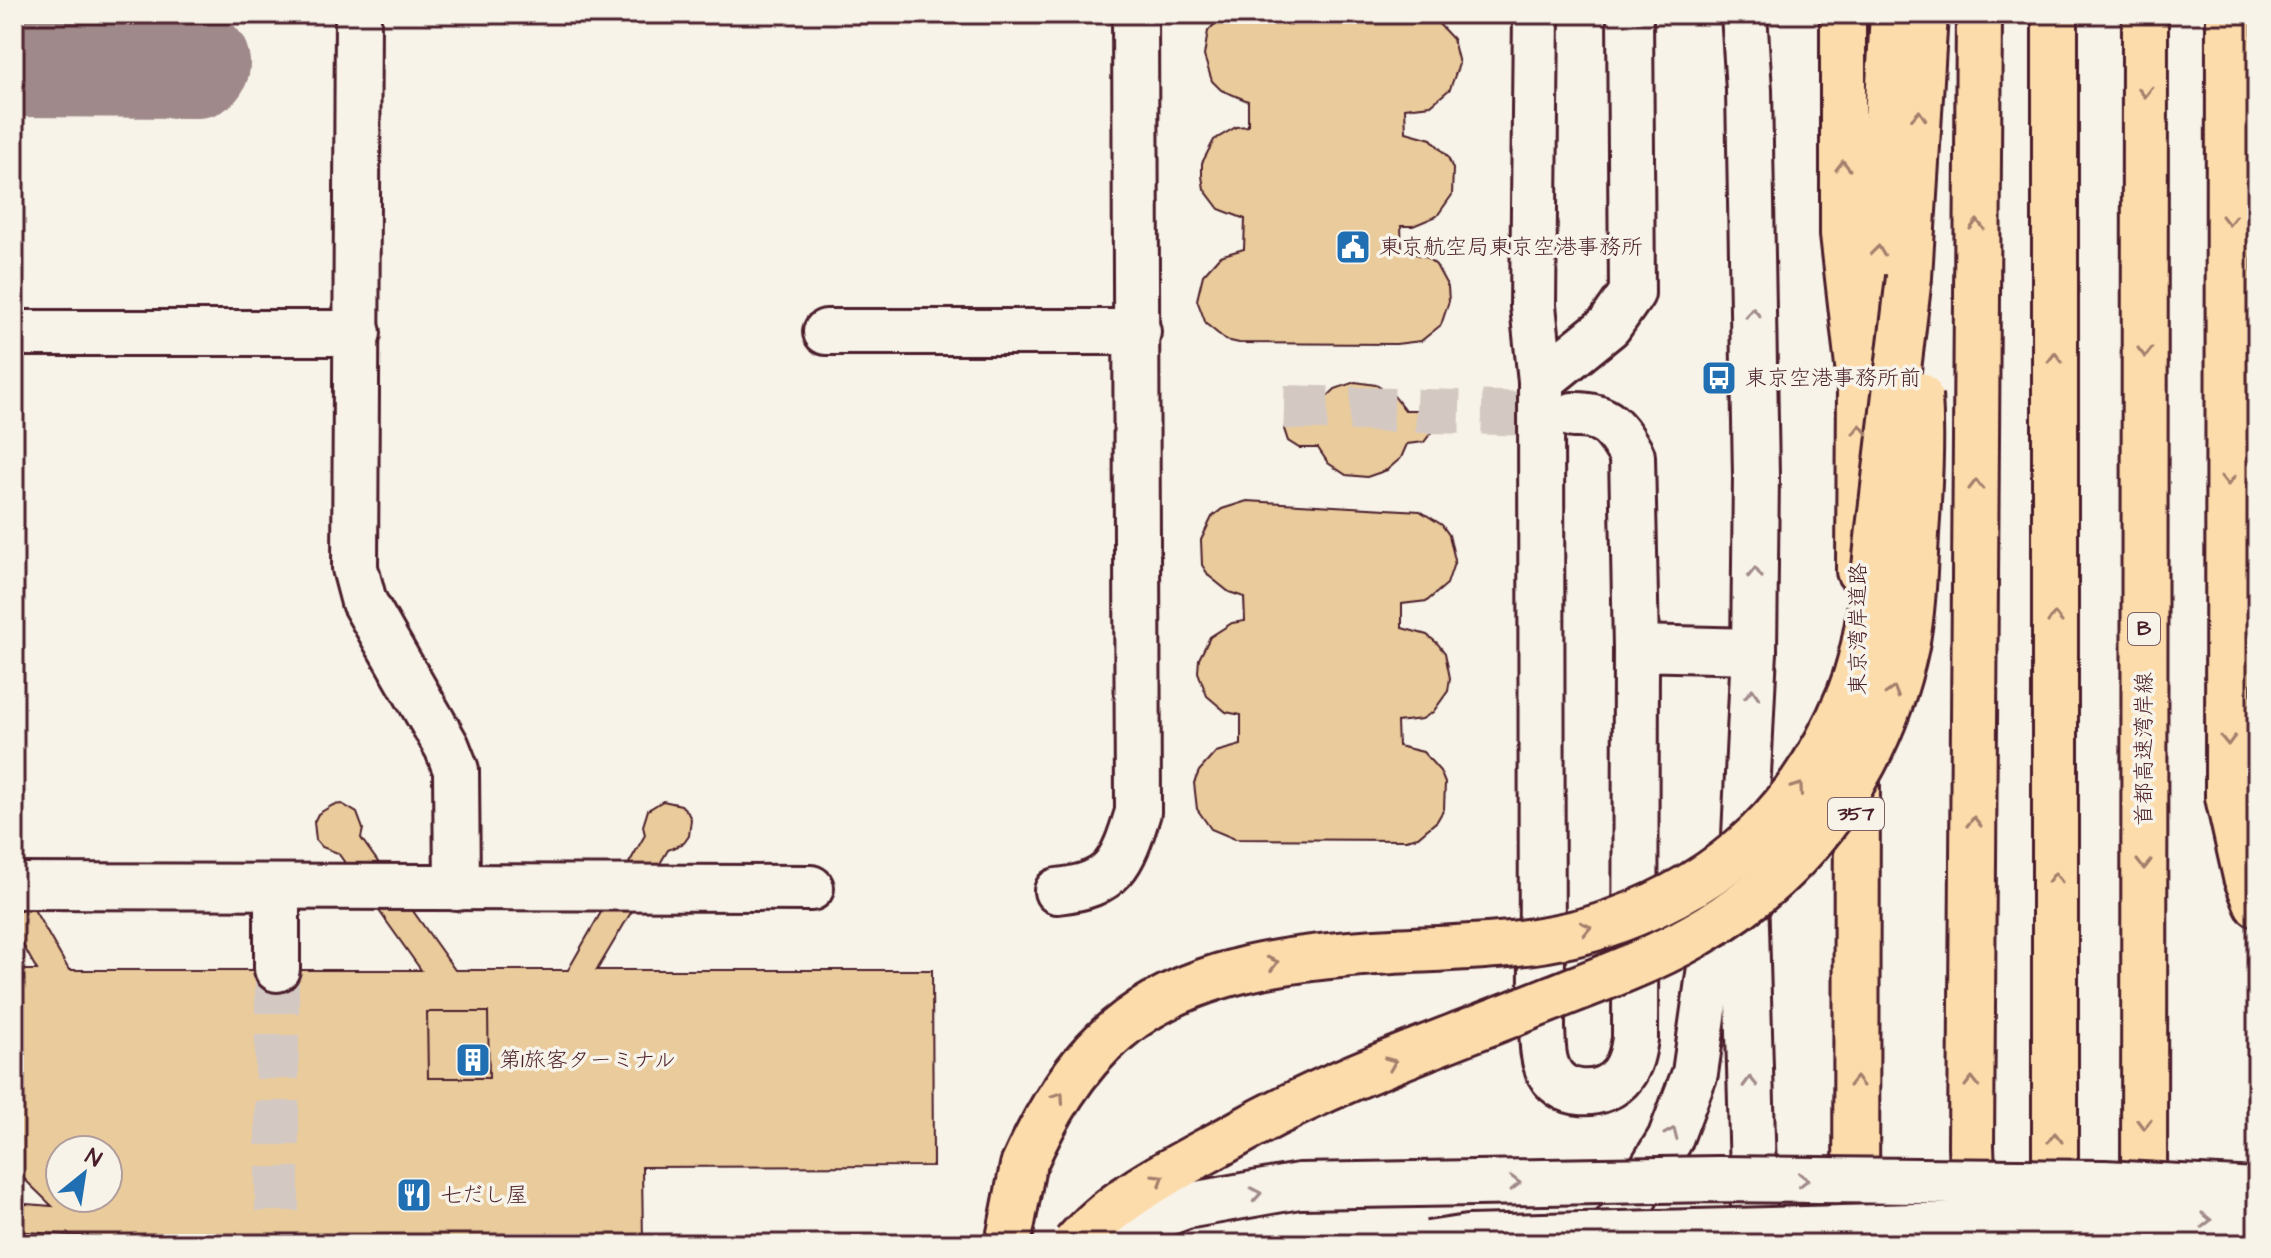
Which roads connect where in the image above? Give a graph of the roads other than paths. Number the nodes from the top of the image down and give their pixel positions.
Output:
1 (358, 14) edge
2 (1135, 14) edge
3 (1536, 14) edge
4 (1630, 14) edge
5 (1744, 14) edge
6 (1755, 14) edge
7 (1843, 14) edge
8 (1893, 14) edge
9 (1925, 14) edge
10 (1979, 14) edge
11 (2055, 14) edge
12 (2145, 14) edge
13 (2229, 14) edge
14 (1749, 90) junction
15 (1909, 277) junction
16 (826, 332) dead end
17 (1138, 332) junction
18 (14, 333) edge
19 (358, 333) junction
20 (1541, 381) junction
21 (1860, 383) junction
22 (1573, 415) tunnel mouth
23 (1636, 648) junction
24 (1754, 651) junction
25 (1744, 856) junction
26 (14, 886) edge
27 (277, 888) junction
28 (457, 888) junction
29 (811, 888) dead end
30 (1057, 891) dead end
31 (2257, 904) edge
32 (277, 969) tunnel mouth
33 (2257, 1191) edge
34 (2257, 1220) edge
35 (1008, 1244) edge
36 (1075, 1244) edge
37 (1104, 1244) edge
38 (1429, 1244) edge
39 (1598, 1244) edge
40 (1755, 1244) edge
41 (1856, 1244) edge
42 (1975, 1244) edge
43 (2055, 1244) edge
44 (2144, 1244) edge

1 - 19 street
2 - 17 street
3 - 20 street
4 - 20 street
5 - 14 street
6 - 14 street
21 -> 7 highway, 東京湾岸道路 / 357
21 -> 8 highway
15 -> 9 highway
42 -> 10 highway
43 -> 11 highway
12 -> 44 highway, 首都高速湾岸線 / B
13 -> 31 highway
24 -> 14 street
35 -> 15 highway, bridge
36 -> 15 highway, bridge
16 - 17 street
17 - 30 street
18 - 19 street
19 - 28 street
20 - 23 street
41 -> 21 highway, 東京湾岸道路 / 357
22 - 23 street
23 - 24 street
25 -> 24 street
39 -> 25 street
40 -> 25 street
26 - 27 street
27 - 28 street
27 - 32 street
28 - 29 street
37 -> 33 street, bridge
38 -> 34 street, bridge

